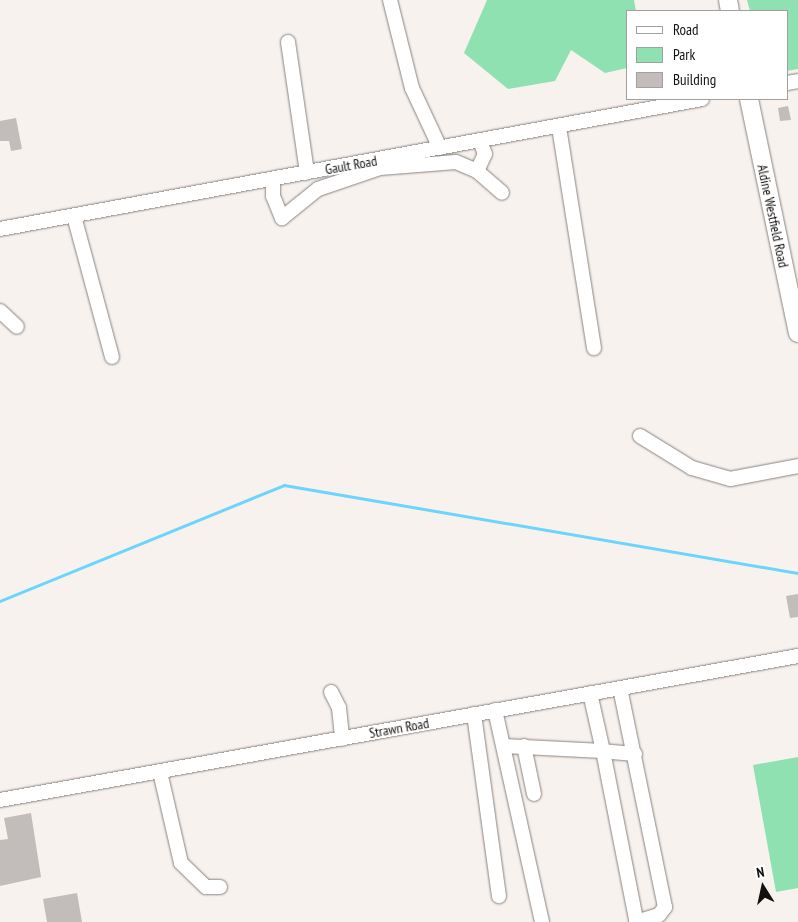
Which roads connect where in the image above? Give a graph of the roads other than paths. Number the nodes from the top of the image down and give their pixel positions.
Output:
1 (390, 0) edge
2 (288, 42) dead end
3 (697, 100) edge
4 (749, 100) edge
5 (559, 127) junction
6 (480, 141) junction
7 (440, 148) junction
8 (477, 171) junction
9 (306, 173) junction
10 (273, 179) junction
11 (502, 192) dead end
12 (74, 216) junction
13 (0, 229) edge
14 (0, 312) edge
15 (17, 326) dead end
16 (798, 334) edge
17 (594, 348) dead end
18 (112, 357) dead end
19 (640, 436) dead end
20 (798, 466) edge
21 (798, 656) edge
22 (620, 688) junction
23 (331, 692) dead end
24 (590, 693) junction
25 (495, 710) junction
26 (474, 714) junction
27 (342, 739) junction
28 (504, 746) junction
29 (524, 746) junction
30 (603, 751) junction
31 (635, 754) junction
32 (160, 772) junction
33 (534, 794) dead end
34 (0, 800) edge
35 (220, 887) dead end
36 (499, 896) dead end
37 (636, 920) edge
38 (542, 922) edge

1 - 7 street
2 - 9 street
3 - 5 street, Gault Road
4 - 16 main road, Aldine Westfield Road
5 - 6 street, Gault Road
5 - 17 street
6 - 7 street, Gault Road
6 - 8 street
7 - 9 street, Gault Road
8 - 10 street
8 - 11 street
9 - 10 street, Gault Road
10 - 12 street, Gault Road
12 - 13 street, Gault Road
12 - 18 street
14 - 15 street
19 - 20 street
21 - 22 street, Strawn Road
22 - 24 street, Strawn Road
22 - 31 street
23 - 27 street
24 - 25 street, Strawn Road
24 - 30 street
25 - 26 street, Strawn Road
25 - 28 street
26 - 27 street, Strawn Road
26 - 36 street
27 - 32 street, Strawn Road
28 - 29 street
28 - 38 street
29 - 30 street
29 - 33 street
30 - 31 street
30 - 37 street
31 - 37 street
32 - 34 street, Strawn Road
32 - 35 street

